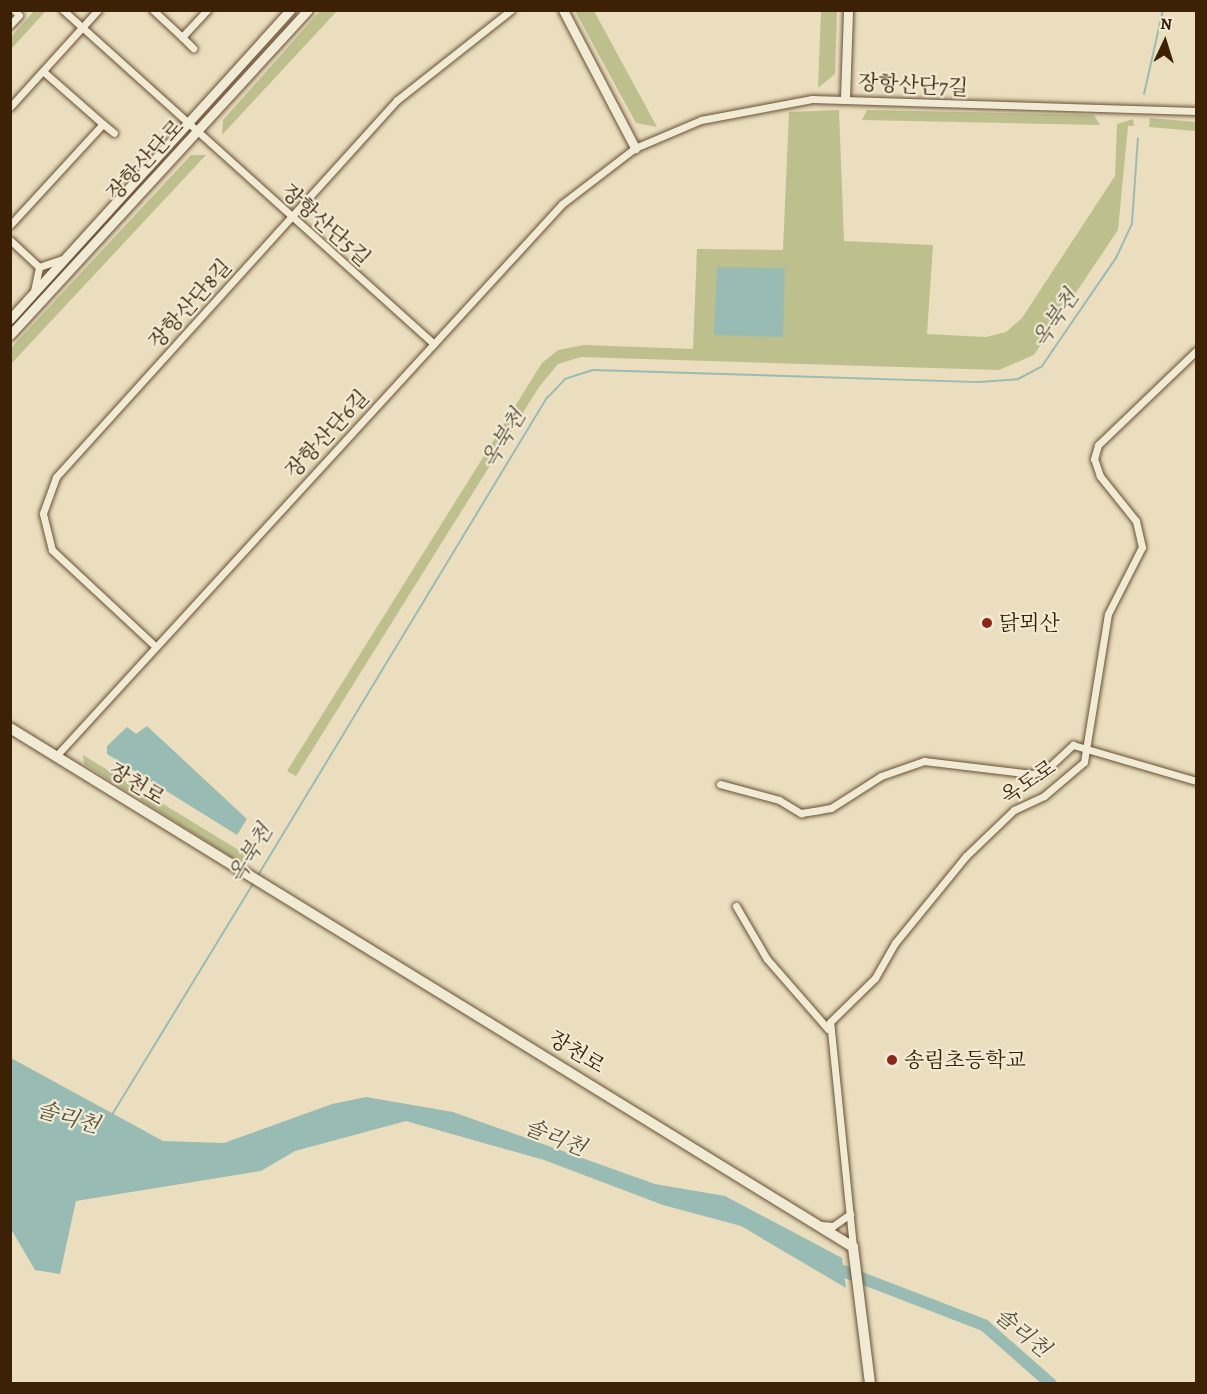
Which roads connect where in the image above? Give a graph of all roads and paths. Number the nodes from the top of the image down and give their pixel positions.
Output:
1 (14, 10) edge
2 (63, 10) edge
3 (98, 10) edge
4 (153, 10) edge
5 (207, 10) edge
6 (290, 10) edge
7 (308, 10) edge
8 (511, 10) edge
9 (563, 10) edge
10 (848, 10) edge
11 (10, 25) edge
12 (82, 28) junction
13 (182, 37) junction
14 (193, 48) dead end
15 (44, 72) junction
16 (845, 98) junction
17 (10, 107) edge
18 (1197, 111) edge
19 (188, 123) junction
20 (103, 124) junction
21 (196, 131) junction
22 (114, 133) dead end
23 (635, 148) junction
24 (291, 216) junction
25 (10, 225) edge
26 (10, 240) edge
27 (66, 258) junction
28 (39, 267) junction
29 (33, 294) junction
30 (10, 319) edge
31 (10, 335) edge
32 (434, 344) junction
33 (1197, 351) edge
34 (155, 646) junction
35 (10, 728) edge
36 (1087, 752) junction
37 (56, 756) junction
38 (1197, 781) edge
39 (720, 784) dead end
40 (736, 906) dead end
41 (828, 1029) junction
42 (850, 1214) junction
43 (820, 1225) junction
44 (853, 1247) junction
45 (870, 1383) edge

1 - 11 street
2 - 12 street, 장항산단5길
3 - 12 street
4 - 13 street
5 - 13 street
6 - 19 street, 장항산단로
7 - 21 street, 장항산단로
8 - 24 street, 장항산단8길
9 - 23 street
10 - 16 street
12 - 15 street
12 - 19 street, 장항산단5길
13 - 14 street
15 - 17 street
15 - 20 street
16 - 18 street, 장항산단7길
16 - 23 street, 장항산단7길
19 - 21 street, 장항산단5길
19 - 27 street, 장항산단로
20 - 22 street
20 - 25 street
21 - 24 street, 장항산단5길
21 - 31 street, 장항산단로
23 - 32 street, 장항산단6길
24 - 32 street, 장항산단5길
24 - 34 street, 장항산단8길
26 - 28 street
27 - 28 street
27 - 29 street, 장항산단로
28 - 29 street
29 - 30 street, 장항산단로
32 - 34 street, 장항산단6길
33 - 36 street, 옥도로
34 - 37 street, 장항산단6길
35 - 37 main road, 장천로
36 - 38 street
36 - 39 street
36 - 41 street, 옥도로
37 - 43 main road, 장천로
40 - 41 street
41 - 42 street
42 - 43 street
42 - 44 street
43 - 44 main road, 장천로
44 - 45 main road

